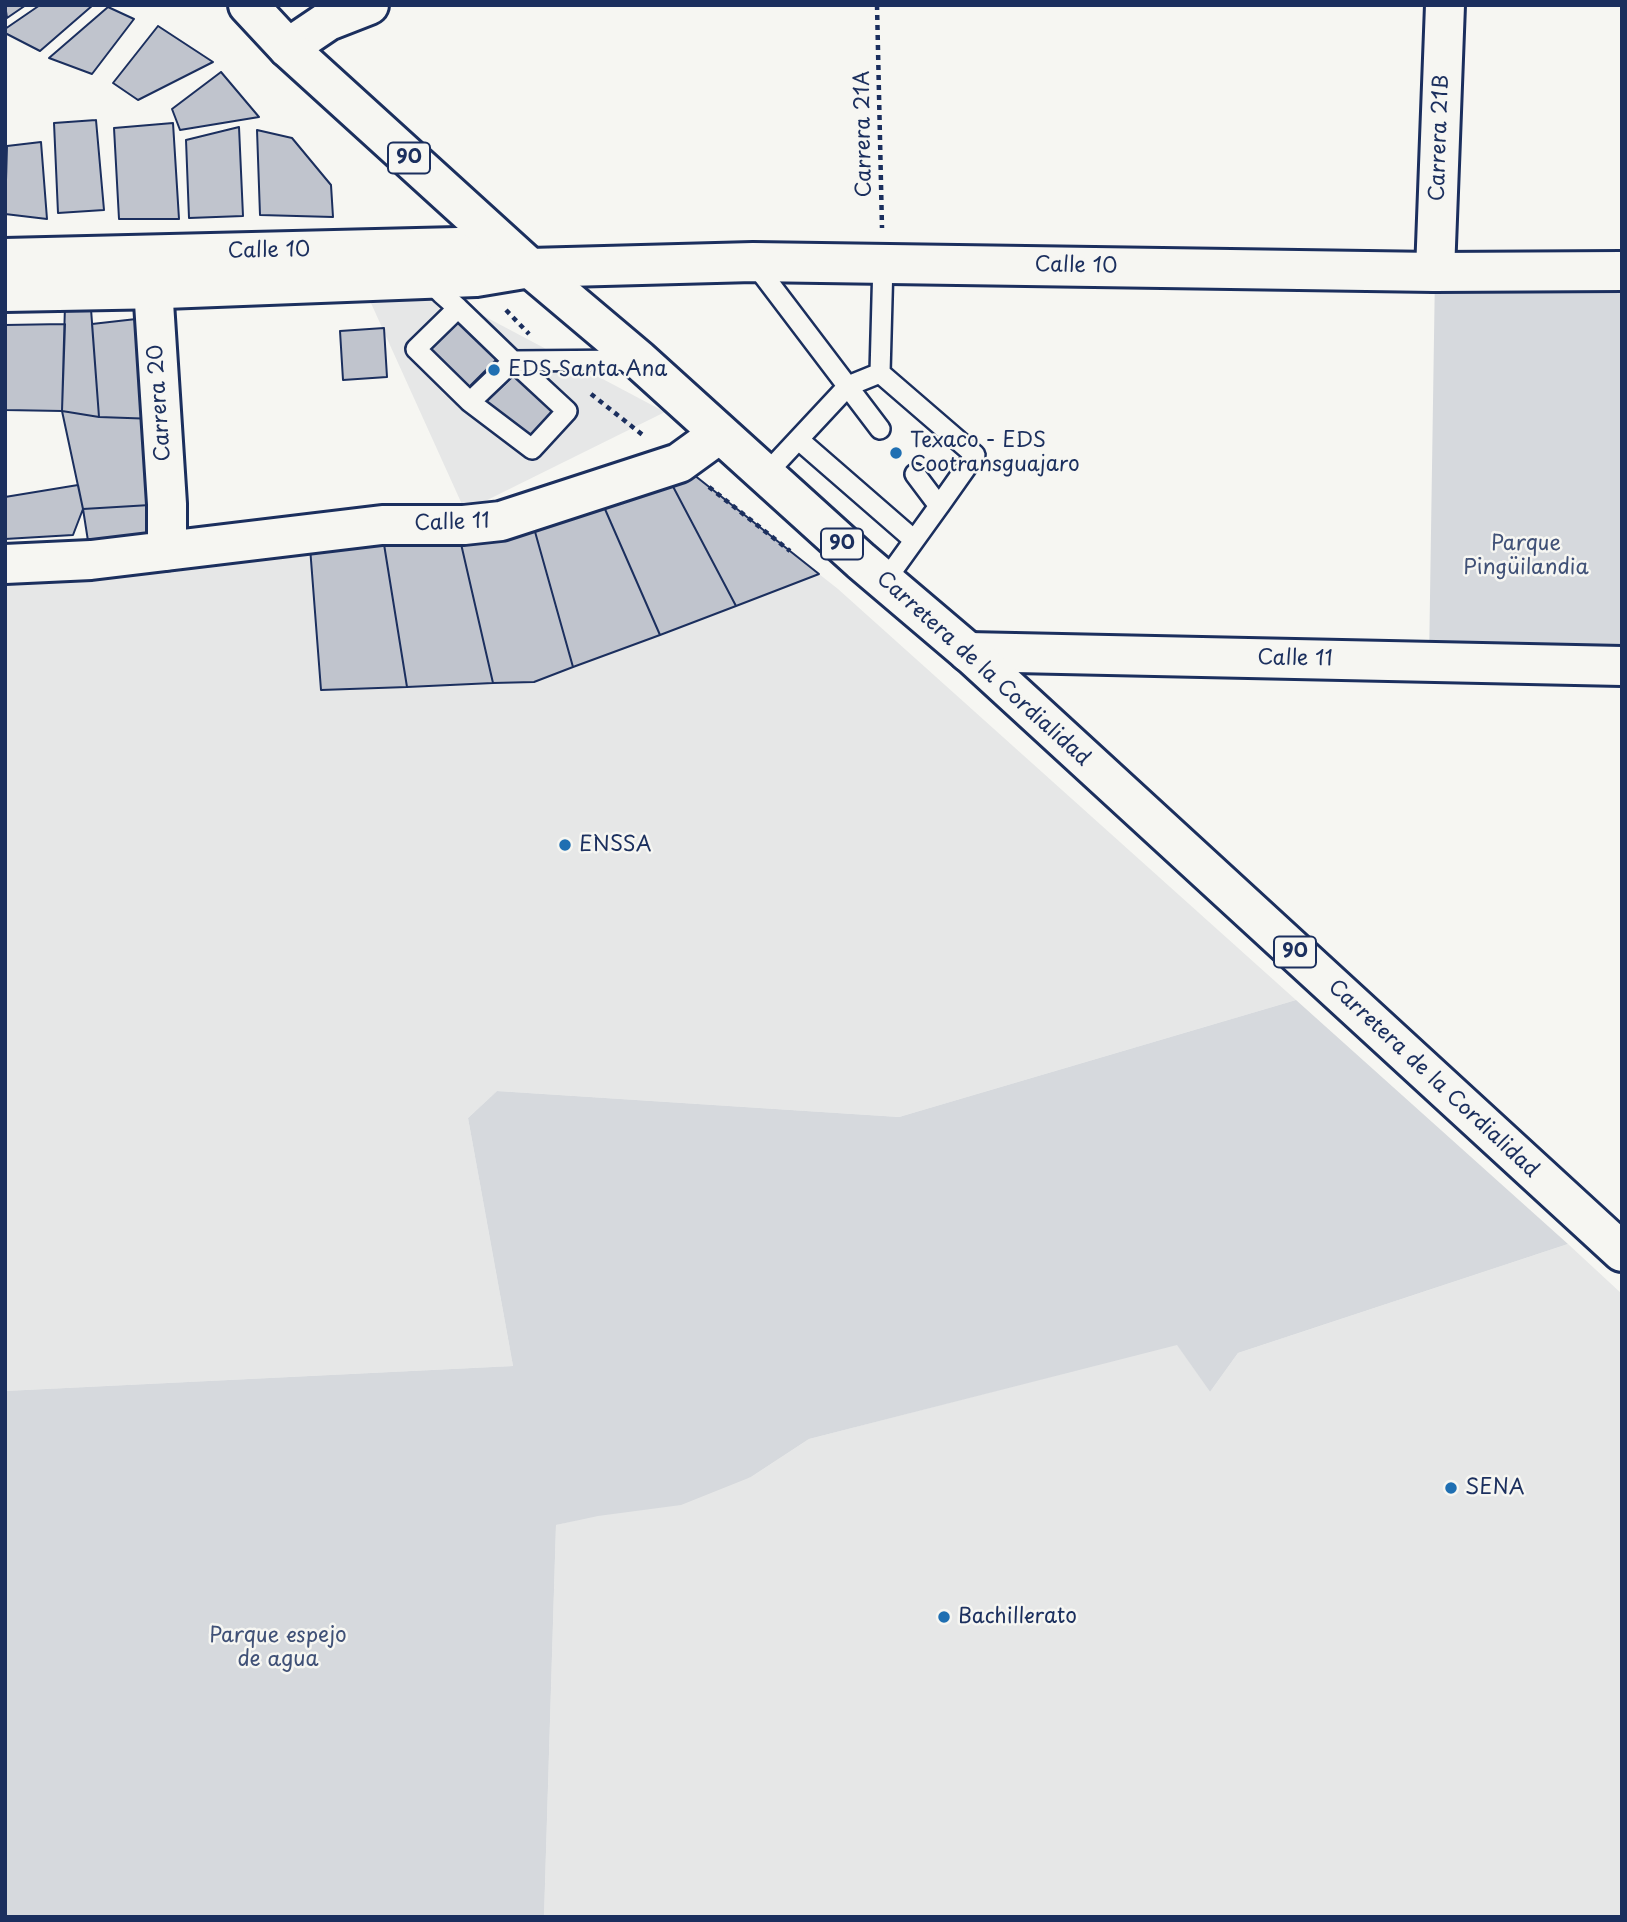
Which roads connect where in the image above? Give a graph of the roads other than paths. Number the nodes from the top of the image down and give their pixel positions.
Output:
1 (248, 5) edge
2 (369, 5) edge
3 (1445, 5) edge
4 (288, 48) junction
5 (5, 258) edge
6 (753, 262) junction
7 (883, 262) junction
8 (530, 268) junction
9 (1434, 271) junction
10 (1622, 271) edge
11 (152, 272) junction
12 (426, 278) junction
13 (5, 292) edge
14 (458, 308) junction
15 (513, 360) junction
16 (639, 360) junction
17 (880, 373) junction
18 (848, 386) junction
19 (470, 402) junction
20 (880, 429) dead end
21 (719, 434) junction
22 (799, 440) junction
23 (915, 474) dead end
24 (765, 475) junction
25 (939, 506) junction
26 (914, 540) junction
27 (167, 551) junction
28 (5, 564) edge
29 (885, 581) junction
30 (968, 652) junction
31 (1622, 666) edge
32 (1622, 1252) edge

1 - 4 main road, Carretera de la Cordialidad / 90
2 - 4 main road
3 - 9 main road, Carrera 21B
4 - 8 main road, Carretera de la Cordialidad / 90
5 - 11 main road, Calle 10
6 - 7 main road, Calle 10
6 - 8 main road, Calle 10
6 - 18 lane
7 - 9 main road, Calle 10
7 - 17 lane
8 - 11 main road, Calle 10
8 - 12 main road, Calle 10
8 - 16 main road, Carretera de la Cordialidad / 90
9 - 10 main road, Calle 10
11 - 12 main road, Calle 10
11 - 13 main road, Calle 10
11 - 27 main road, Carrera 20
12 - 14 lane
14 - 15 lane
14 - 19 lane
15 - 16 lane
15 - 19 lane
15 - 19 lane
16 - 21 main road, Carretera de la Cordialidad / 90
17 - 18 lane
17 - 25 lane
18 - 20 lane
18 - 22 lane
21 - 24 main road, Carretera de la Cordialidad / 90
21 - 27 main road, Calle 11
22 - 24 lane
22 - 26 lane
23 - 25 lane
24 - 29 main road, Carretera de la Cordialidad / 90
25 - 26 lane
26 - 29 lane
27 - 28 main road, Calle 11
29 - 30 main road, Carretera de la Cordialidad / 90
30 - 31 main road, Calle 11
30 - 32 main road, Carretera de la Cordialidad / 90

